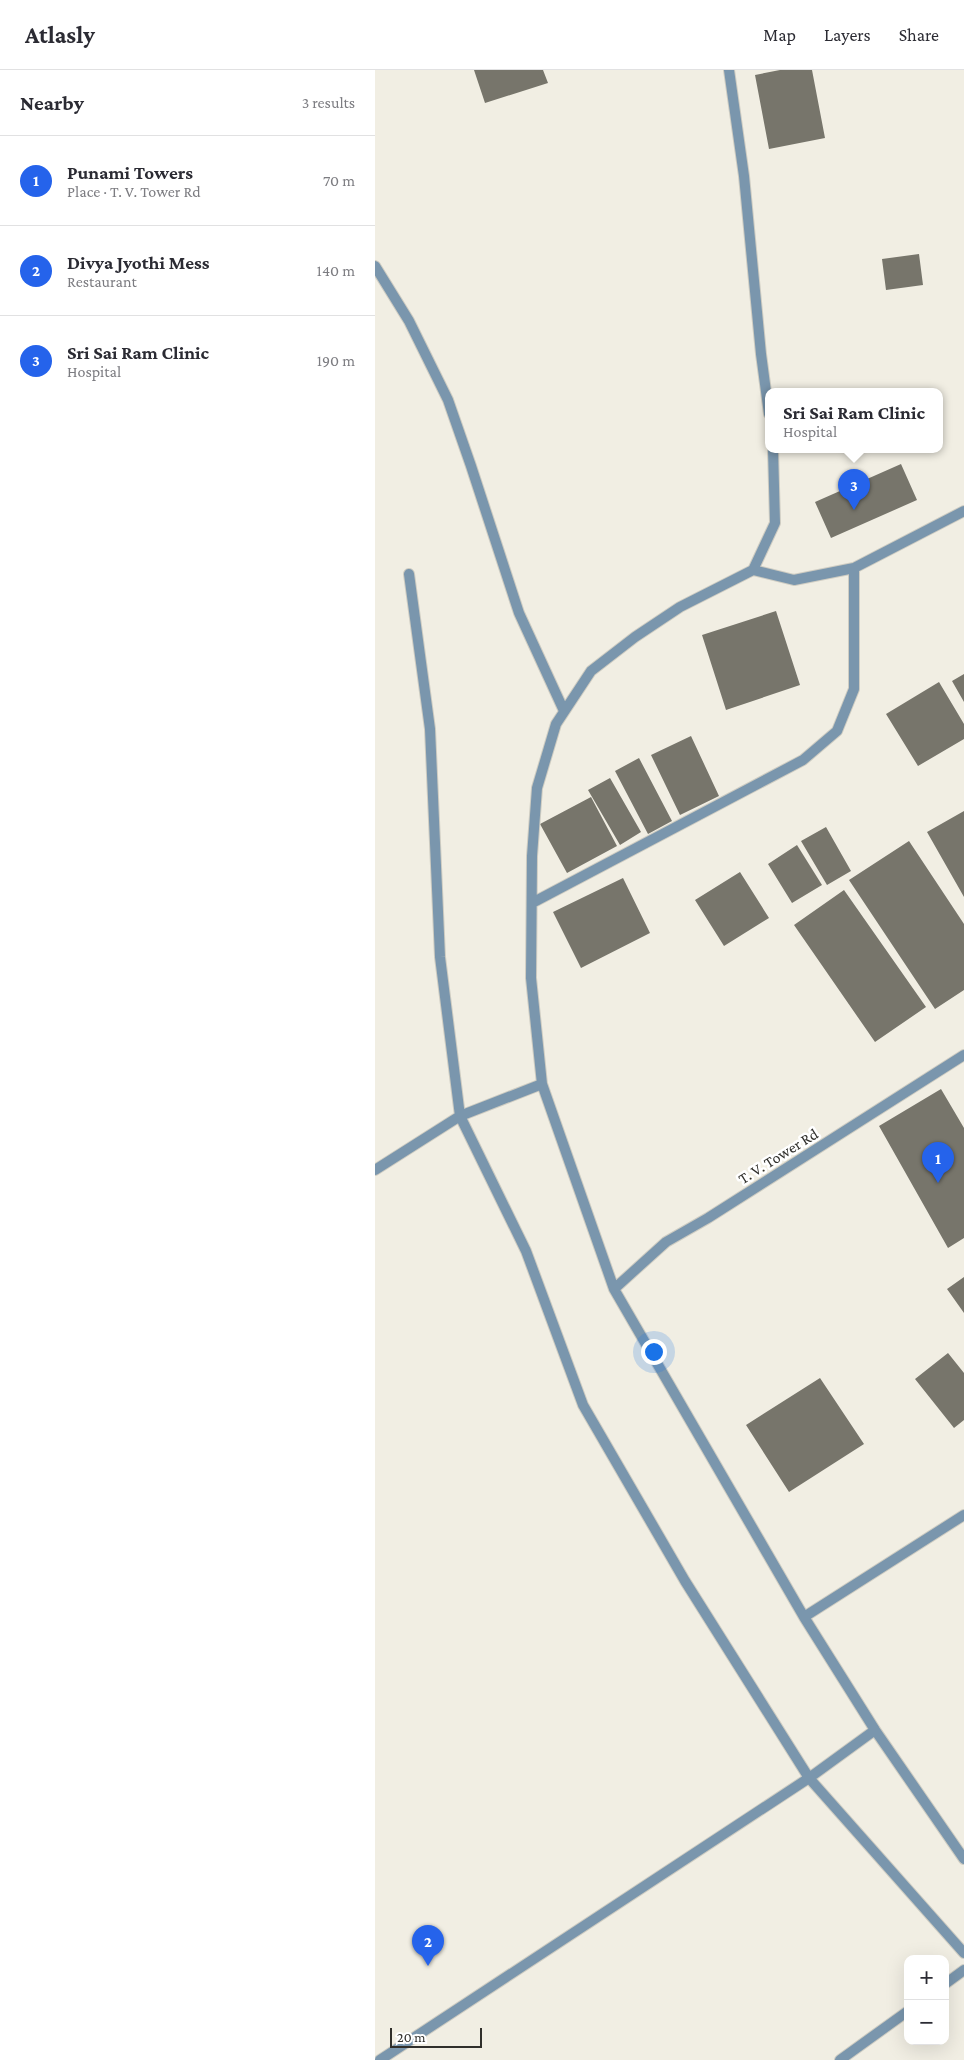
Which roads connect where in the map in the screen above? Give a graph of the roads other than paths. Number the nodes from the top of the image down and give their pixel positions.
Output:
1 (729, 70) edge
2 (375, 266) edge
3 (766, 388) edge
4 (773, 453) edge
5 (964, 511) edge
6 (854, 568) junction
7 (753, 570) junction
8 (409, 574) dead end
9 (564, 711) junction
10 (532, 903) junction
11 (964, 1055) edge
12 (542, 1084) junction
13 (460, 1116) junction
14 (375, 1170) edge
15 (614, 1289) junction
16 (964, 1515) edge
17 (804, 1617) junction
18 (875, 1730) junction
19 (809, 1778) junction
20 (964, 1859) edge
21 (964, 1953) edge
22 (964, 1970) edge
23 (949, 1981) edge
24 (904, 2014) edge
25 (380, 2060) edge
26 (840, 2060) edge

1 - 3 street
2 - 9 street
4 - 7 street
5 - 6 street
6 - 7 street
6 - 10 street
7 - 9 street
8 - 13 street
9 - 10 street
10 - 12 street
11 - 15 street, T. V. Tower Rd
12 - 13 street
12 - 15 street
13 - 14 street
13 - 19 street
15 - 17 street
16 - 17 street
17 - 18 street
18 - 19 street
18 - 20 street
19 - 21 street
19 - 25 street
22 - 23 street
24 - 26 street

